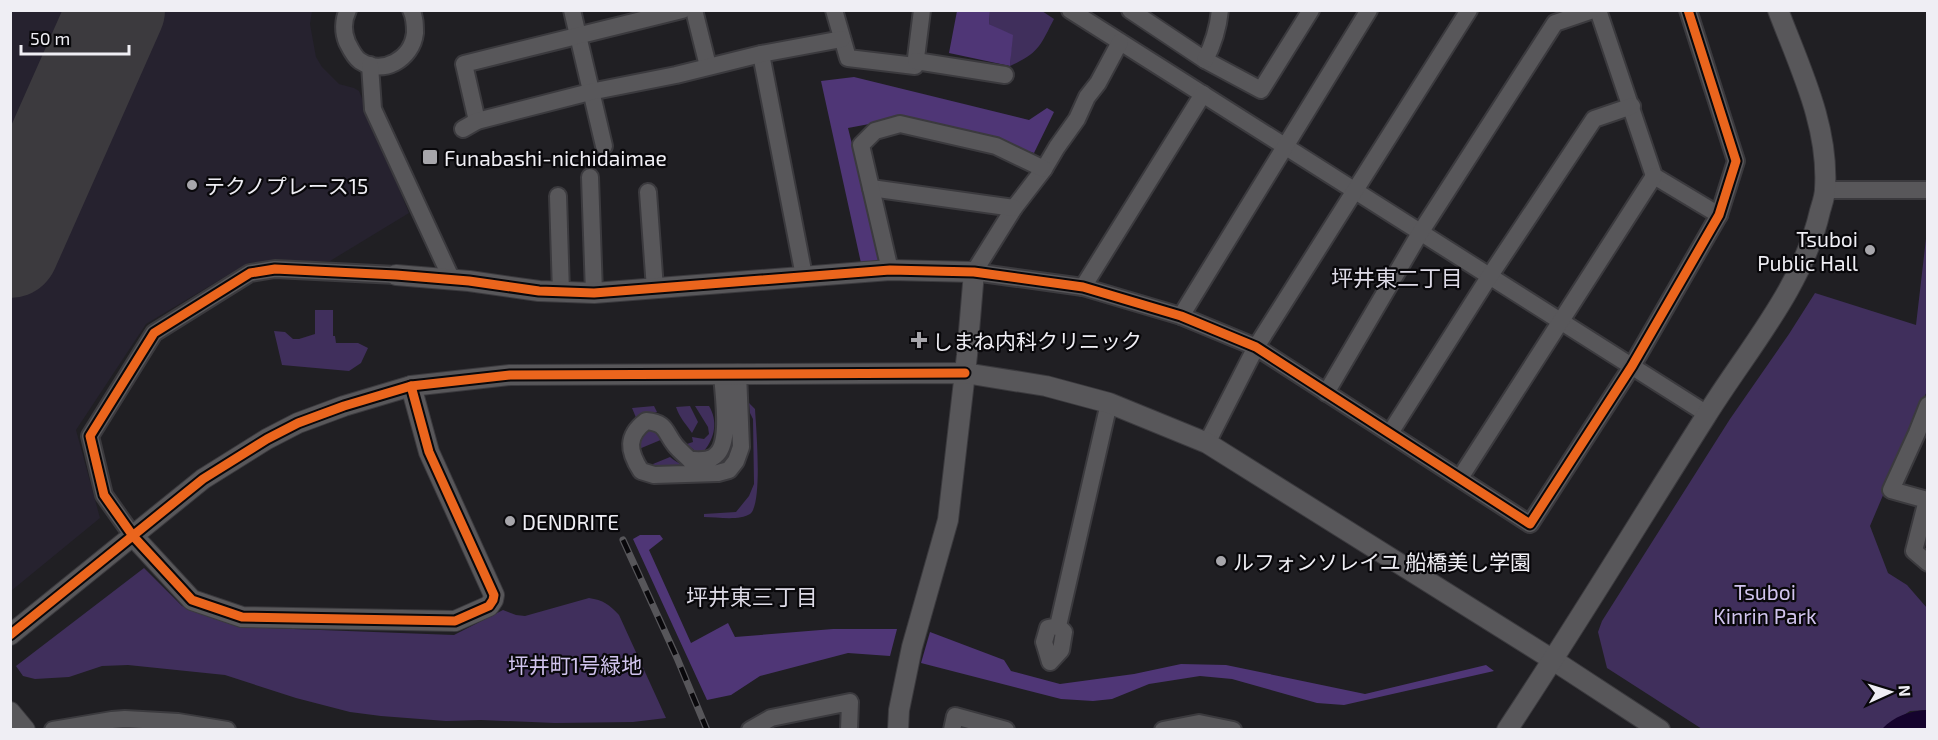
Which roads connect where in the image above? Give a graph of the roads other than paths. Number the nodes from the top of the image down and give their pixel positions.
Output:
1 (348, 10) edge
2 (411, 10) edge
3 (572, 10) edge
4 (682, 10) edge
5 (694, 10) edge
6 (834, 10) edge
7 (922, 10) edge
8 (1070, 10) edge
9 (1220, 10) edge
10 (1369, 10) edge
11 (1469, 10) edge
12 (1593, 10) edge
13 (1598, 10) edge
14 (1688, 10) edge
15 (1778, 10) edge
16 (1134, 12) edge
17 (1306, 13) edge
18 (578, 36) junction
19 (842, 39) junction
20 (1120, 42) junction
21 (761, 54) junction
22 (1205, 60) junction
23 (916, 61) junction
24 (370, 65) junction
25 (708, 66) junction
26 (1005, 75) dead end
27 (590, 92) junction
28 (1203, 94) junction
29 (1632, 106) junction
30 (604, 146) dead end
31 (1285, 147) junction
32 (1044, 169) junction
33 (1654, 176) junction
34 (590, 177) dead end
35 (871, 188) junction
36 (1825, 190) junction
37 (1928, 190) edge
38 (1355, 191) junction
39 (648, 192) dead end
40 (558, 196) dead end
41 (1014, 208) junction
42 (1719, 215) junction
43 (1420, 233) junction
44 (890, 270) junction
45 (974, 272) junction
46 (396, 275) joint
47 (804, 276) junction
48 (1489, 277) junction
49 (452, 279) junction
50 (1083, 287) junction
51 (655, 289) junction
52 (561, 292) junction
53 (594, 292) junction
54 (1181, 316) junction
55 (1560, 321) junction
56 (1256, 347) junction
57 (1632, 366) junction
58 (730, 373) junction
59 (965, 373) junction
60 (411, 386) junction
61 (1326, 393) junction
62 (1108, 403) junction
63 (1928, 405) edge
64 (1707, 414) junction
65 (1390, 433) junction
66 (1922, 434) edge
67 (1207, 443) junction
68 (1460, 478) junction
69 (133, 536) junction
70 (1928, 563) edge
71 (1058, 626) dead end
72 (10, 635) edge
73 (1553, 660) junction
74 (10, 712) edge
75 (126, 724) edge
76 (1202, 727) edge
77 (25, 729) edge
78 (53, 729) edge
79 (227, 729) edge
80 (750, 729) edge
81 (849, 729) edge
82 (898, 729) edge
83 (952, 729) edge
84 (1006, 729) edge
85 (1163, 729) edge
86 (1233, 729) edge
87 (1507, 729) edge
88 (1660, 729) edge

1 - 24 street
2 - 24 street
3 - 18 street
4 - 18 street
5 - 25 street
6 - 19 street
7 - 23 street
8 - 20 street
9 - 22 street
10 - 31 street
11 - 38 street
12 - 43 street
13 - 29 street
14 - 42 street
15 - 36 street
16 - 22 street
17 - 22 street
18 - 27 street
18 - 27 street
19 - 21 street
19 - 23 street
20 - 28 street
20 - 32 street
21 - 25 street
21 - 47 street
23 - 26 street
24 - 49 street
25 - 27 street
27 - 30 street
28 - 31 street
28 - 50 street
29 - 33 street
29 - 48 street
31 - 38 street
31 - 54 street
32 - 35 street
32 - 41 street
33 - 42 street
33 - 55 street
34 - 53 street
35 - 41 street
35 - 44 street
36 - 37 street
36 - 64 street
38 - 43 street
38 - 56 street
39 - 51 street
40 - 52 street
41 - 45 street
42 - 57 street
43 - 48 street
43 - 61 street
44 - 45 street
44 - 47 street
45 - 50 street
45 - 59 street
46 - 49 street
46 - 69 street
47 - 51 street
48 - 55 street
48 - 65 street
49 - 52 street
50 - 54 street
51 - 53 street
52 - 53 street
54 - 56 street
55 - 57 street
55 - 68 street
56 - 61 street
56 - 67 street
57 - 64 street
57 - 68 street
58 - 58 street
58 - 59 street
58 - 60 street
59 - 62 street
59 - 82 street
60 - 69 street
60 - 69 street
61 - 65 street
62 - 67 street
62 - 71 street
63 - 66 street
64 - 73 street
65 - 68 street
66 - 70 street
67 - 73 street
69 - 72 street
73 - 87 street
73 - 88 street
74 - 77 street
75 - 78 street
75 - 79 street
76 - 85 street
76 - 86 street
80 - 81 street
83 - 84 street

